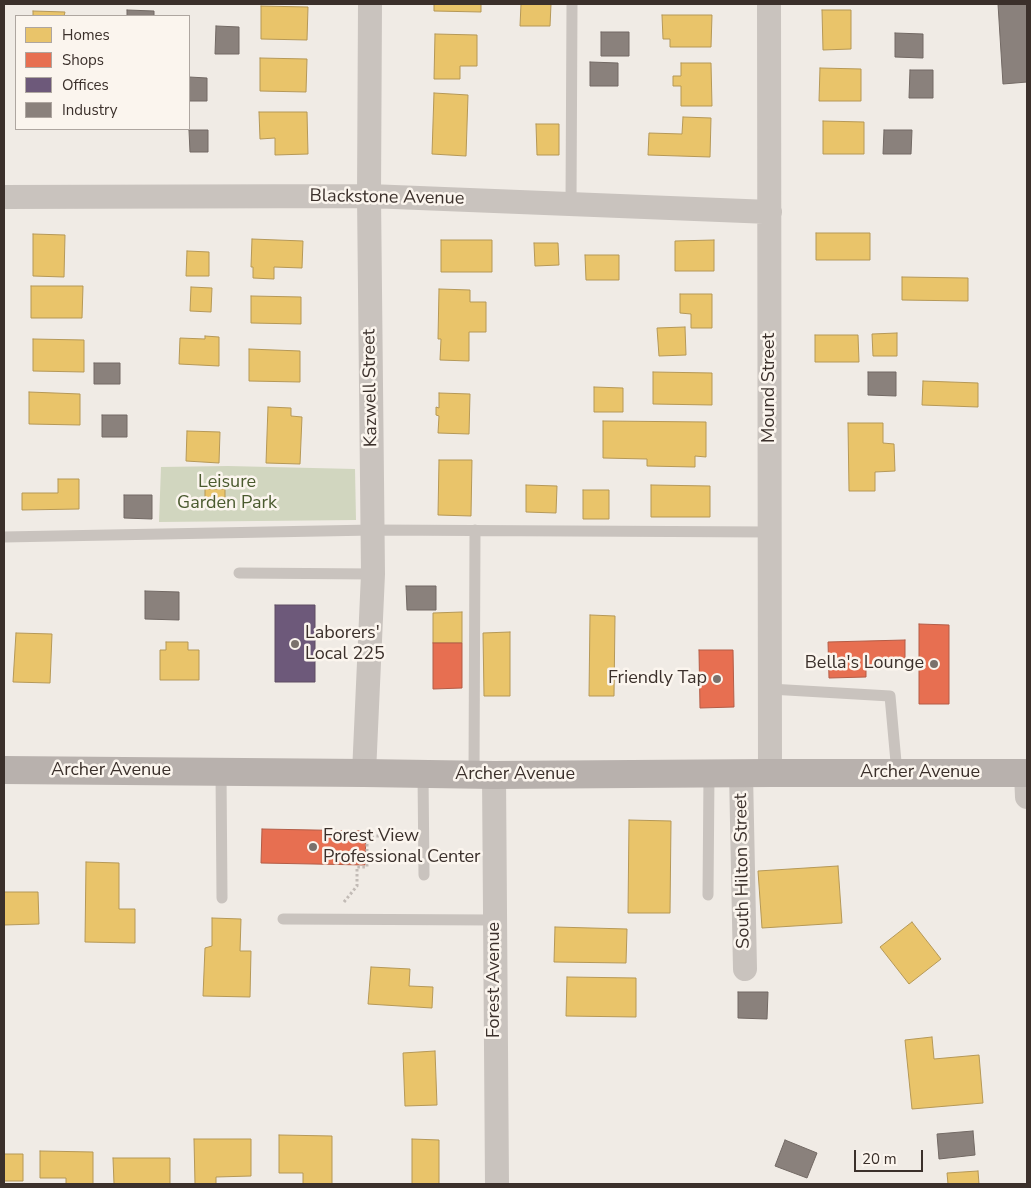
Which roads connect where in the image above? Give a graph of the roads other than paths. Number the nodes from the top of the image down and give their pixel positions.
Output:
1 (370, 4) edge
2 (572, 4) edge
3 (769, 4) edge
4 (369, 196) junction
5 (4, 197) edge
6 (571, 203) junction
7 (770, 212) junction
8 (373, 530) junction
9 (475, 530) junction
10 (770, 532) junction
11 (4, 538) edge
12 (239, 573) dead end
13 (373, 574) junction
14 (770, 689) junction
15 (4, 770) edge
16 (221, 772) junction
17 (364, 773) junction
18 (741, 773) junction
19 (770, 773) junction
20 (423, 774) junction
21 (709, 774) junction
22 (897, 774) junction
23 (484, 775) junction
24 (1027, 781) edge
25 (424, 875) dead end
26 (708, 895) dead end
27 (222, 898) dead end
28 (283, 919) dead end
29 (495, 920) junction
30 (745, 969) dead end
31 (497, 1184) edge

1 - 4 street, Kazwell Street
2 - 6 lane
3 - 7 street, Mound Street
4 - 5 street, Blackstone Avenue
4 - 6 street, Blackstone Avenue
4 - 8 street, Kazwell Street
6 - 7 street, Blackstone Avenue
7 - 10 street, Mound Street
8 - 9 lane
8 - 11 lane
8 - 13 street, Kazwell Street
9 - 10 lane
9 - 23 lane
10 - 14 street, Mound Street
12 - 13 lane
13 - 17 street, Kazwell Street
14 - 19 street, Mound Street
14 - 22 lane
15 - 16 main road, Archer Avenue
16 - 17 main road, Archer Avenue
16 - 27 lane
17 - 20 main road, Archer Avenue
18 - 19 main road, Archer Avenue
18 - 21 main road, Archer Avenue
18 - 30 street, South Hilton Street
19 - 22 main road, Archer Avenue
20 - 23 main road, Archer Avenue
20 - 25 lane
21 - 23 main road, Archer Avenue
21 - 26 lane
22 - 24 main road, Archer Avenue
23 - 29 street, Forest Avenue
28 - 29 lane
29 - 31 street, Forest Avenue

